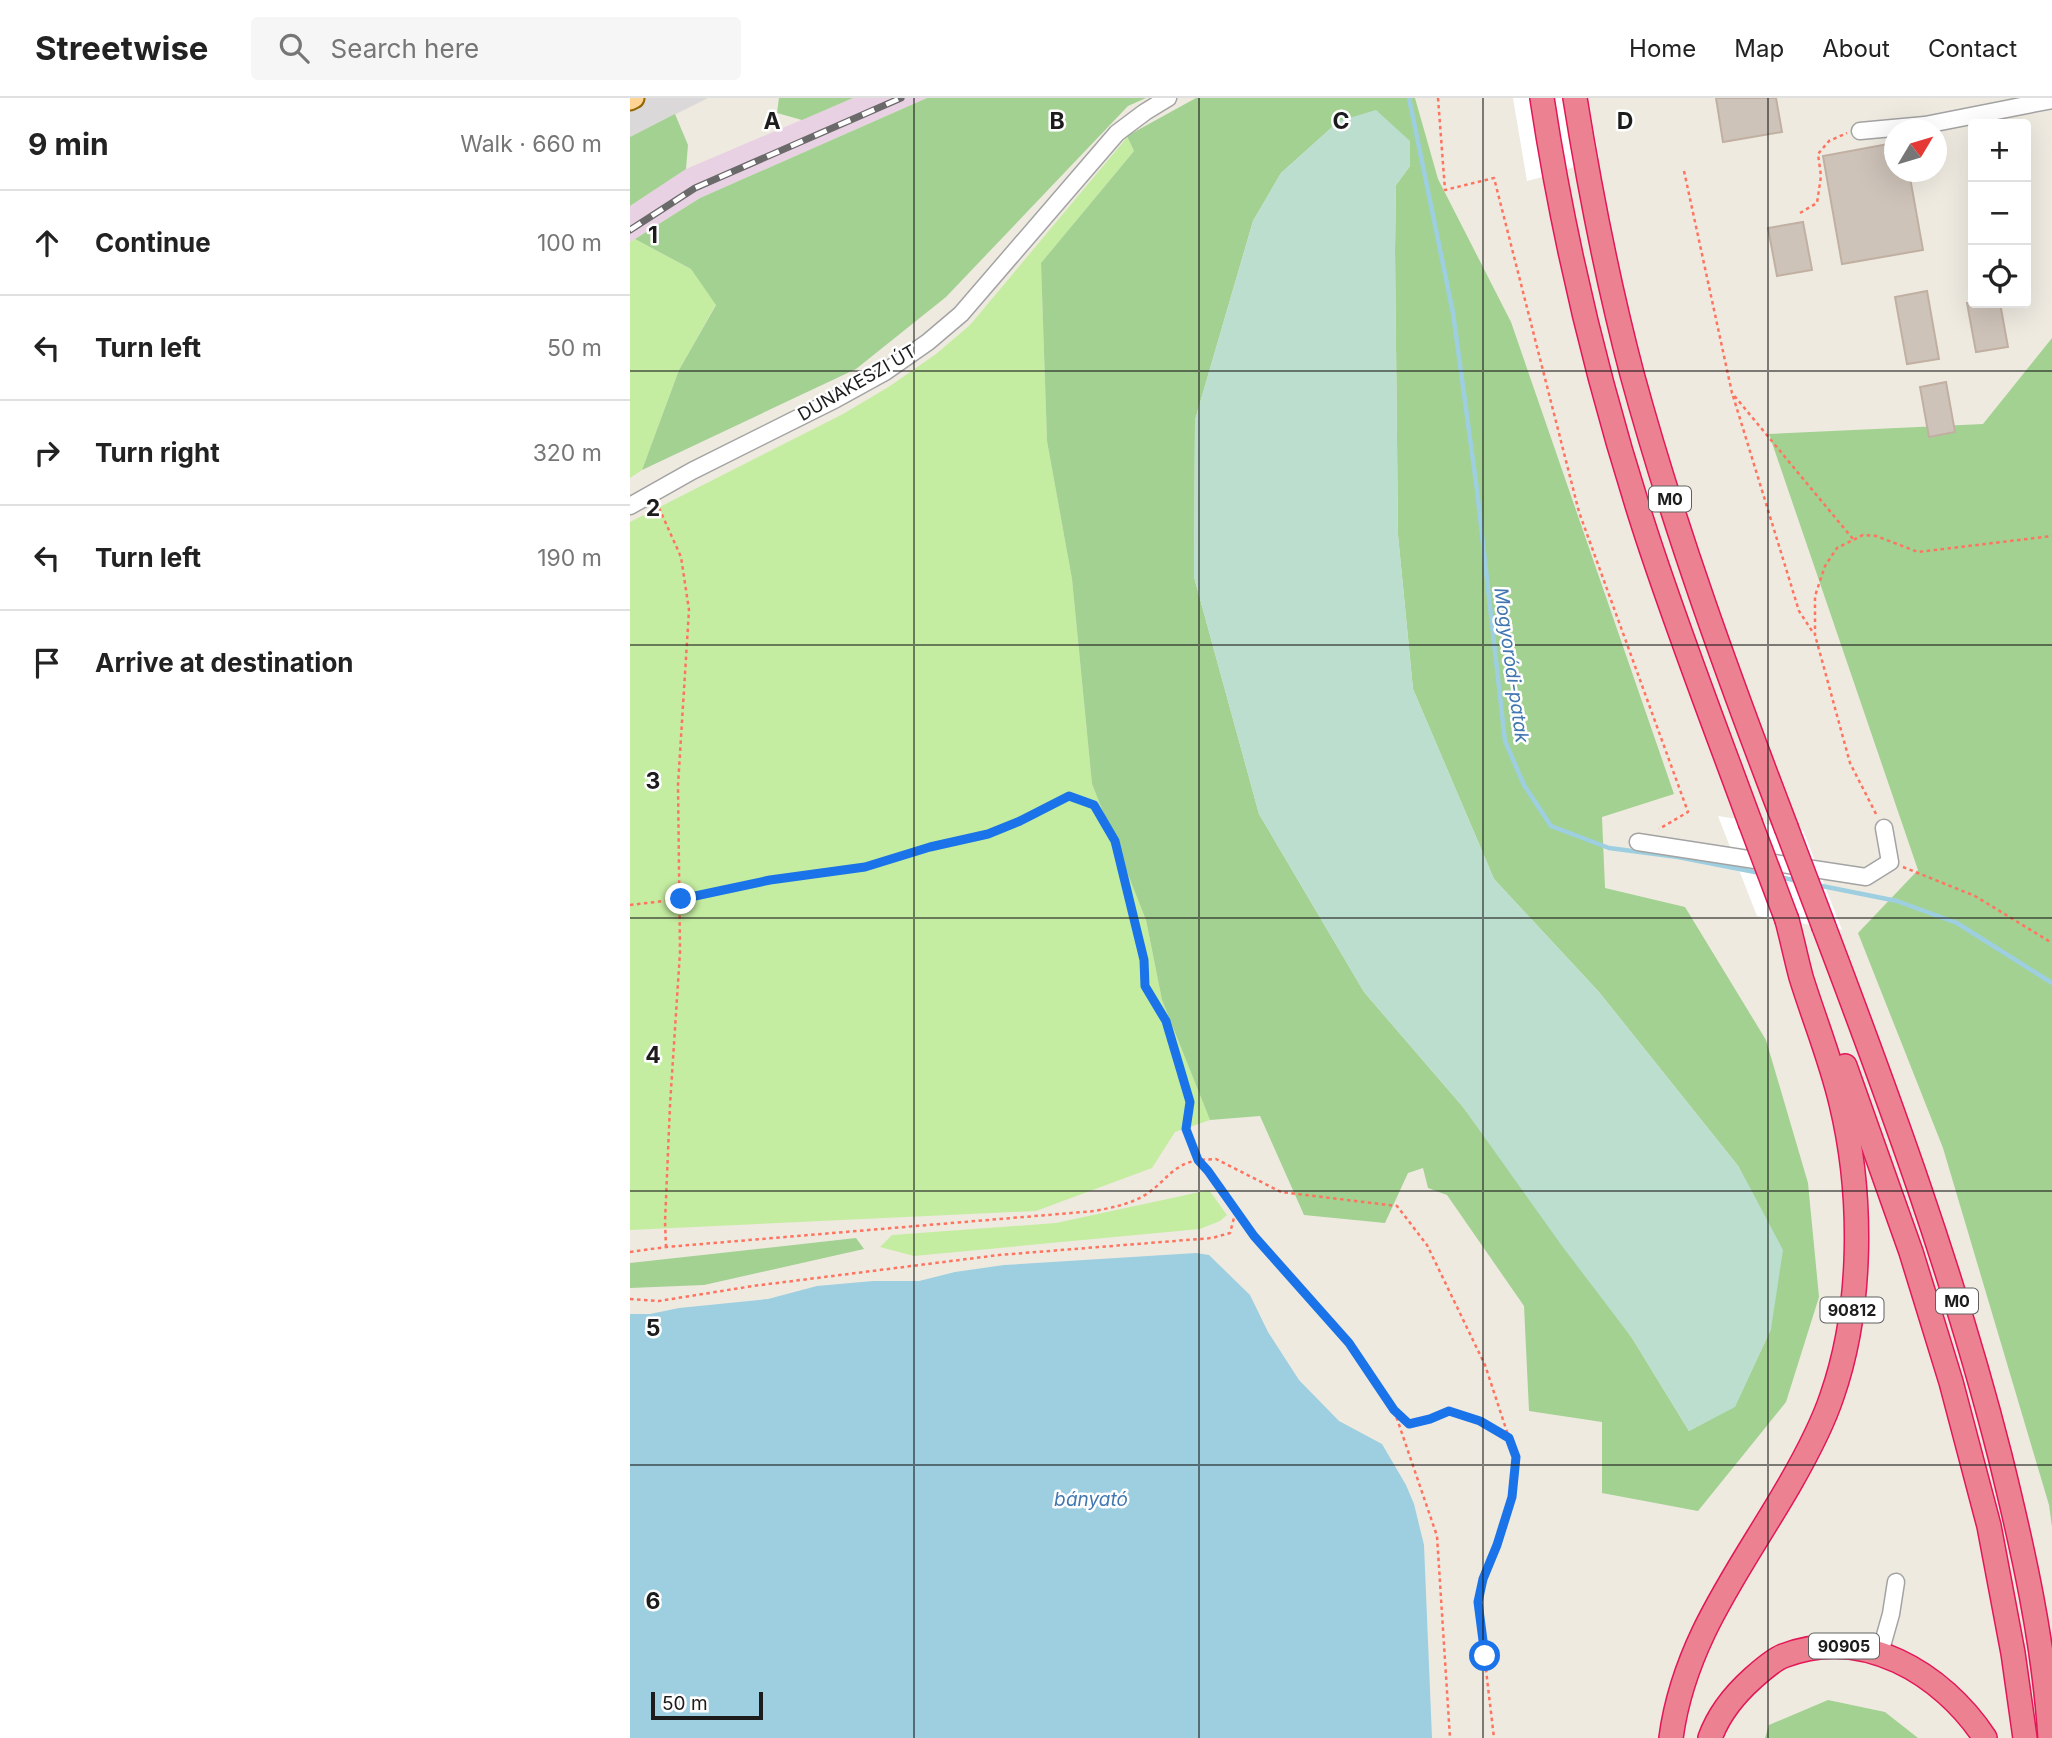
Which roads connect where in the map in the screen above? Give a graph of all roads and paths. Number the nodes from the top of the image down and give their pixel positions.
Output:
1 (1168, 98) edge
2 (1438, 98) edge
3 (1542, 98) edge
4 (1575, 98) edge
5 (2052, 100) edge
6 (1860, 131) joint
7 (1684, 171) dead end
8 (1800, 213) dead end
9 (1732, 393) junction
10 (653, 493) junction
11 (630, 506) edge
12 (2052, 536) edge
13 (1853, 540) junction
14 (1815, 635) junction
15 (1884, 828) joint
16 (1638, 842) joint
17 (1890, 862) junction
18 (681, 899) junction
19 (630, 905) edge
20 (1787, 920) junction
21 (2052, 943) edge
22 (1198, 1160) junction
23 (1236, 1210) junction
24 (666, 1247) junction
25 (630, 1252) edge
26 (630, 1299) edge
27 (1394, 1410) junction
28 (1509, 1438) junction
29 (1896, 1581) dead end
30 (1880, 1653) junction
31 (2050, 1696) edge
32 (1450, 1738) edge
33 (1493, 1738) edge
34 (1671, 1738) edge
35 (1710, 1738) edge
36 (1985, 1738) edge
37 (2025, 1738) edge
38 (2050, 1738) edge

1 - 10 street, DUNAKESZI ÚT
2 - 16 path
3 - 20 highway, M0, bridge
4 - 31 highway, M0, bridge
5 - 6 street
6 - 8 path
7 - 9 path
9 - 13 path
9 - 14 path
10 - 11 street, DUNAKESZI ÚT
10 - 18 path
12 - 13 path
13 - 14 path
14 - 15 path
15 - 17 street
16 - 17 street
17 - 21 path
18 - 19 path
18 - 22 path
18 - 24 path
20 - 34 highway, 90812
20 - 37 highway, M0
22 - 23 path
22 - 24 path
22 - 28 path
23 - 26 path
23 - 27 path
24 - 25 path
27 - 28 path
27 - 32 path
28 - 33 path
29 - 30 street
30 - 35 highway, 90905
30 - 36 highway, 90905
31 - 38 highway, M0

